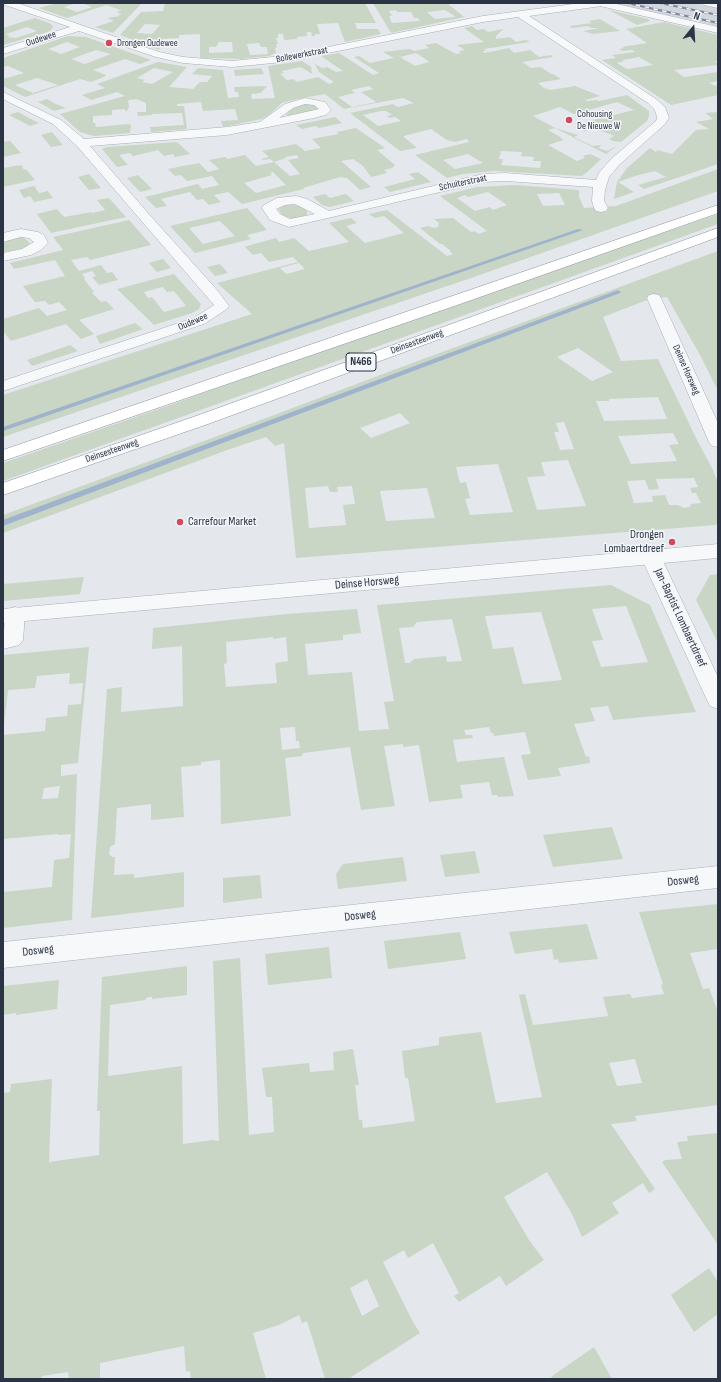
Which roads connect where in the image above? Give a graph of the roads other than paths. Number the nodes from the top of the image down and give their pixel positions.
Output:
1 (8, 3) edge
2 (601, 3) edge
3 (708, 3) edge
4 (718, 5) edge
5 (520, 14) junction
6 (78, 28) junction
7 (718, 30) edge
8 (3, 51) edge
9 (3, 95) edge
10 (263, 126) dead end
11 (81, 143) junction
12 (601, 184) junction
13 (601, 208) dead end
14 (718, 209) edge
15 (327, 215) dead end
16 (718, 232) edge
17 (3, 238) edge
18 (3, 257) edge
19 (654, 298) dead end
20 (3, 386) edge
21 (718, 442) edge
22 (3, 456) edge
23 (3, 489) edge
24 (718, 551) edge
25 (651, 557) junction
26 (9, 615) edge
27 (3, 642) edge
28 (718, 700) edge
29 (718, 878) edge
30 (3, 955) edge

1 - 6 street, Bollewerkstraat
2 - 5 street, Bollewerkstraat
2 - 7 street
3 - 4 street
5 - 6 street, Bollewerkstraat
5 - 12 street
6 - 8 street, Oudewee
9 - 11 street, Oudewee
10 - 11 street
11 - 20 street, Oudewee
12 - 13 street
12 - 15 street, Schuiterstraat
14 - 22 highway, N466
16 - 23 highway, Deinsesteenweg / N466
17 - 18 street
19 - 21 street, Deinse Horsweg
24 - 25 street, Deinse Horsweg
25 - 26 street, Deinse Horsweg
25 - 28 street, Jan-Baptist Lombaertdreef
26 - 27 street, Deinse Horsweg
29 - 30 street, Dosweg

